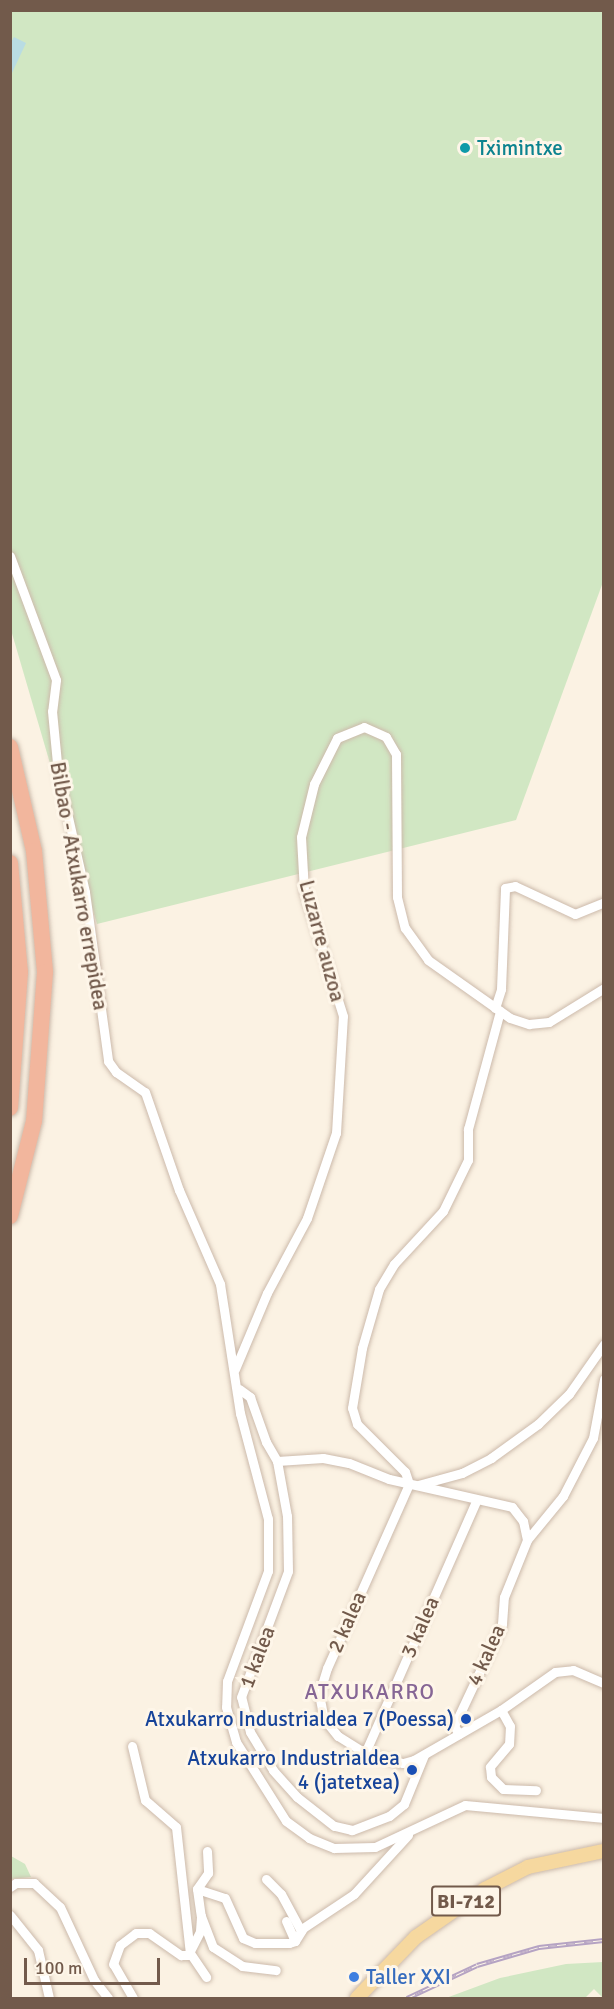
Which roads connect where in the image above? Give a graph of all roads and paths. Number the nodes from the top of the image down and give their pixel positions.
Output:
1 (10, 556) edge
2 (10, 747) edge
3 (10, 863) edge
4 (603, 902) edge
5 (603, 988) edge
6 (498, 1010) junction
7 (10, 1108) edge
8 (10, 1216) edge
9 (603, 1344) edge
10 (234, 1370) junction
11 (603, 1379) edge
12 (239, 1389) junction
13 (277, 1461) junction
14 (412, 1485) junction
15 (476, 1501) junction
16 (527, 1540) junction
17 (603, 1683) edge
18 (501, 1710) junction
19 (459, 1734) junction
20 (132, 1746) dead end
21 (365, 1754) junction
22 (424, 1755) junction
23 (536, 1790) dead end
24 (603, 1818) edge
25 (415, 1828) junction
26 (207, 1851) dead end
27 (603, 1851) edge
28 (266, 1879) dead end
29 (11, 1887) edge
30 (197, 1889) junction
31 (10, 1915) edge
32 (201, 1917) junction
33 (286, 1921) dead end
34 (301, 1931) junction
35 (295, 1941) junction
36 (190, 1953) junction
37 (276, 1970) dead end
38 (206, 1977) dead end
39 (49, 1998) edge
40 (108, 1998) edge
41 (133, 1998) edge
42 (357, 1998) edge

1 - 10 street, Bilbao - Atxukarro errepidea
2 - 8 highway
3 - 7 highway
4 - 6 street
5 - 6 street, Luzarre auzoa
6 - 10 street, Luzarre auzoa
6 - 14 street
9 - 14 street
10 - 12 street, Bilbao - Atxukarro errepidea
11 - 16 street
12 - 13 street, 1 kalea
12 - 25 street
13 - 14 street
13 - 22 street, 1 kalea
14 - 15 street
14 - 21 street, 2 kalea
15 - 16 street
15 - 21 street, 3 kalea
16 - 19 street, 4 kalea
17 - 18 street, 2 kalea
18 - 19 street, 2 kalea
18 - 23 street
19 - 22 street, 2 kalea
20 - 36 street
21 - 22 street, 2 kalea
24 - 25 street
25 - 34 street
26 - 30 street
27 - 42 main road, BI-712
28 - 34 street
29 - 40 street
30 - 32 street
30 - 35 street
31 - 39 street
32 - 36 street
32 - 37 street
33 - 35 street
34 - 35 street
36 - 38 street
36 - 41 street

